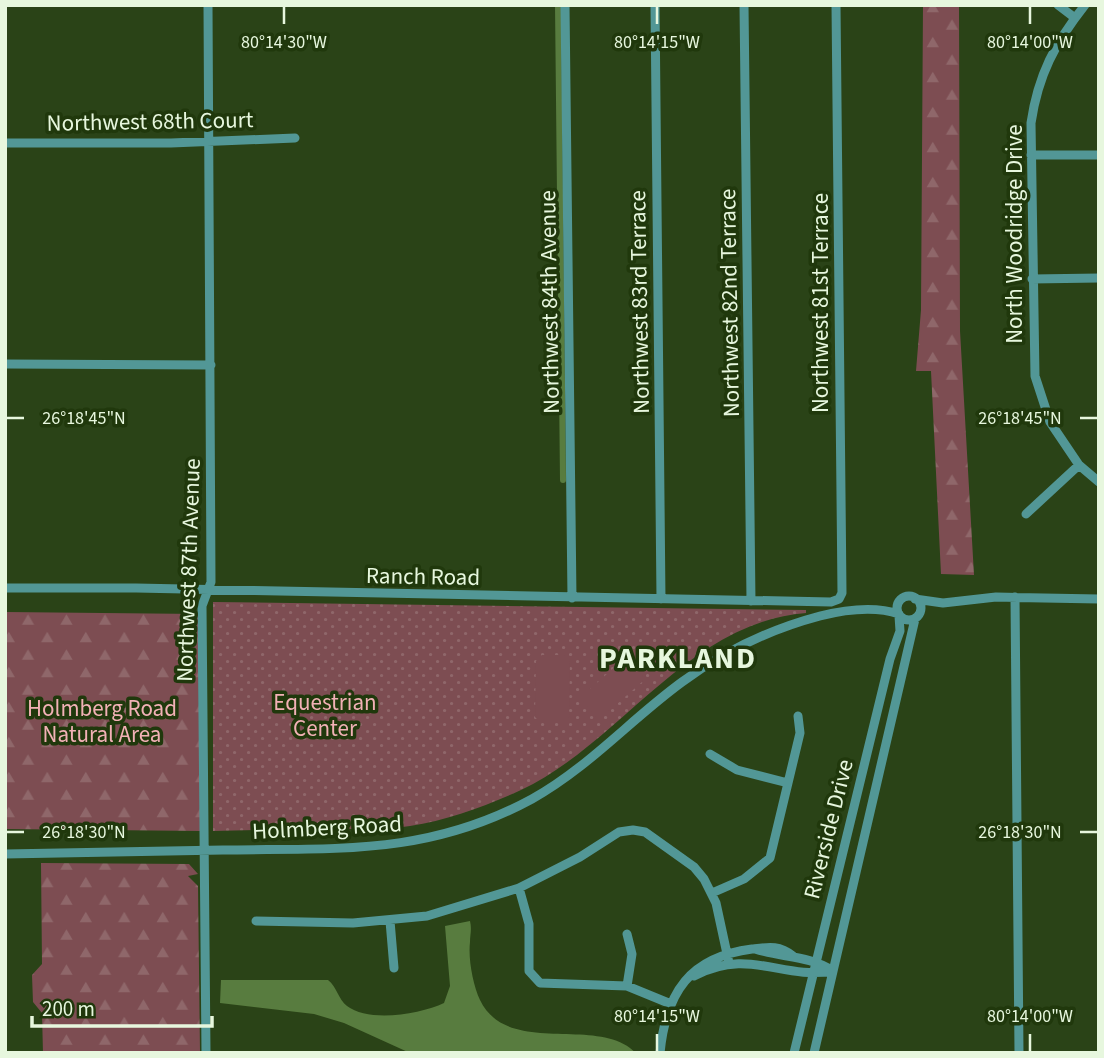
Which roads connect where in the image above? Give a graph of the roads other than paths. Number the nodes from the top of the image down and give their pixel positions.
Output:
1 (208, 5) edge
2 (565, 5) edge
3 (655, 5) edge
4 (744, 5) edge
5 (836, 5) edge
6 (1058, 5) edge
7 (1085, 5) edge
8 (1075, 18) junction
9 (295, 138) dead end
10 (210, 142) junction
11 (5, 143) edge
12 (1031, 155) junction
13 (1099, 155) edge
14 (1099, 278) edge
15 (1032, 279) junction
16 (5, 364) edge
17 (211, 365) junction
18 (1079, 465) junction
19 (1099, 482) edge
20 (1026, 514) dead end
21 (5, 588) edge
22 (207, 590) junction
23 (572, 597) junction
24 (1015, 597) junction
25 (915, 598) junction
26 (661, 599) junction
27 (839, 599) joint
28 (1099, 599) edge
29 (900, 600) junction
30 (751, 601) junction
31 (943, 603) junction
32 (880, 610) junction
33 (899, 615) junction
34 (917, 616) junction
35 (890, 659) junction
36 (799, 716) dead end
37 (710, 754) dead end
38 (788, 783) junction
39 (204, 851) junction
40 (5, 854) edge
41 (519, 888) junction
42 (712, 893) junction
43 (256, 921) dead end
44 (390, 921) junction
45 (627, 934) dead end
46 (755, 949) junction
47 (727, 952) junction
48 (766, 953) junction
49 (793, 956) junction
50 (816, 960) junction
51 (729, 963) junction
52 (764, 964) junction
53 (394, 968) dead end
54 (833, 971) junction
55 (813, 975) junction
56 (683, 981) junction
57 (627, 986) junction
58 (671, 1004) junction
59 (206, 1053) edge
60 (660, 1053) edge
61 (794, 1053) edge
62 (814, 1053) edge
63 (1019, 1053) edge

1 - 10 street, Northwest 87th Avenue
2 - 23 street, Northwest 84th Avenue
3 - 26 street, Northwest 83rd Terrace
4 - 30 street, Northwest 82nd Terrace
5 - 27 street, Northwest 81st Terrace
6 - 8 street
7 - 8 street, North Woodridge Drive
8 - 12 street, North Woodridge Drive
9 - 10 street, Northwest 68th Court
10 - 11 street, Northwest 68th Court
10 - 17 street, Northwest 87th Avenue
12 - 13 street
12 - 15 street, North Woodridge Drive
14 - 15 street
15 - 18 street, North Woodridge Drive
16 - 17 street
17 - 22 street, Northwest 87th Avenue
18 - 19 street, North Woodridge Drive
18 - 20 street
21 - 22 street, Ranch Road
22 - 23 street, Ranch Road
22 - 39 street, Northwest 87th Avenue
23 - 26 street, Ranch Road
24 - 28 street
24 - 31 street
24 - 63 street
25 - 29 street
25 - 31 street
25 - 34 street
26 - 30 street, Ranch Road
27 - 30 street, Ranch Road
29 - 32 street, Holmberg Road
29 - 33 street
31 - 34 street
32 - 33 street, Holmberg Road
32 - 35 street
32 - 39 street, Holmberg Road
33 - 34 street
33 - 35 street, Riverside Drive
34 - 54 street, Riverside Drive
35 - 50 street, Riverside Drive
36 - 38 street
37 - 38 street
38 - 42 street
39 - 40 street, Holmberg Road
39 - 59 street, Northwest 87th Avenue
41 - 42 street
41 - 44 street
41 - 57 street
42 - 47 street
43 - 44 street
44 - 53 street
45 - 57 street
46 - 47 street
46 - 48 street
46 - 49 street
47 - 51 street
47 - 56 street
48 - 49 street
48 - 52 street
49 - 50 street
50 - 54 street
50 - 55 street, Riverside Drive
51 - 52 street
51 - 56 street
52 - 55 street
54 - 55 street
54 - 62 street, Riverside Drive
55 - 61 street, Riverside Drive
56 - 58 street
57 - 58 street
58 - 60 street

